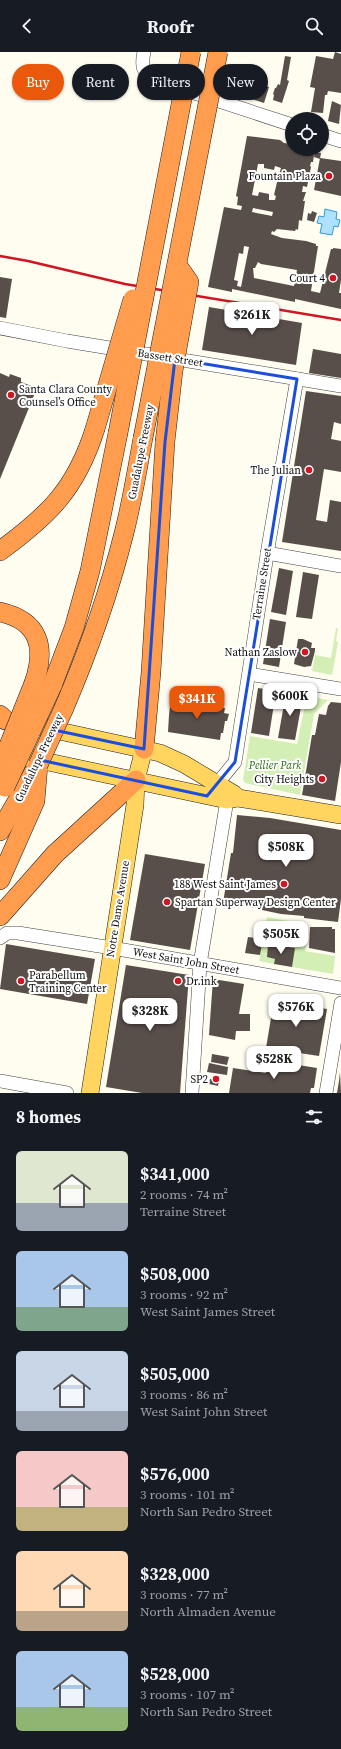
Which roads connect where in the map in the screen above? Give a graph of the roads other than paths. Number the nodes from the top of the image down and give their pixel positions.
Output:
1 (144, 52) edge
2 (191, 52) edge
3 (218, 52) edge
4 (178, 120) junction
5 (285, 123) edge
6 (329, 137) edge
7 (341, 141) edge
8 (177, 265) junction
9 (0, 328) edge
10 (297, 379) junction
11 (341, 386) edge
12 (0, 551) edge
13 (267, 553) junction
14 (341, 566) edge
15 (0, 612) edge
16 (249, 674) junction
17 (43, 684) junction
18 (341, 689) edge
19 (2, 718) edge
20 (144, 749) junction
21 (0, 752) edge
22 (0, 768) edge
23 (136, 780) junction
24 (212, 790) junction
25 (2, 791) edge
26 (29, 794) junction
27 (232, 799) junction
28 (341, 815) edge
29 (0, 831) edge
30 (0, 880) edge
31 (2, 929) edge
32 (112, 948) junction
33 (200, 964) junction
34 (341, 988) edge
35 (341, 1003) edge
36 (0, 1081) edge
37 (66, 1093) edge
38 (90, 1093) edge
39 (192, 1093) edge
40 (326, 1093) edge

1 - 5 street
2 - 4 highway, Guadalupe Freeway, bridge
3 - 8 highway, Guadalupe Freeway, bridge
4 - 12 highway, bridge
4 - 17 highway, Guadalupe Freeway, bridge
6 - 7 street
8 - 20 highway, bridge
8 - 26 highway, Guadalupe Freeway, bridge
9 - 10 street, Bassett Street
10 - 11 street, Bassett Street
10 - 13 street, Terraine Street
13 - 14 street
13 - 16 street, Terraine Street
15 - 17 highway
16 - 18 street
16 - 24 street, Terraine Street
17 - 22 highway, bridge
17 - 25 highway, Guadalupe Freeway, bridge
19 - 20 main road
20 - 23 main road, Notre Dame Avenue
20 - 24 main road
21 - 23 main road
23 - 24 main road
23 - 31 highway
23 - 32 main road, Notre Dame Avenue
24 - 27 main road
26 - 29 highway, Guadalupe Freeway
26 - 30 highway
27 - 28 main road
27 - 33 street
31 - 32 street, West Saint John Street
32 - 33 street, West Saint John Street
32 - 38 main road, Notre Dame Avenue
33 - 34 street, West Saint John Street
33 - 39 street
35 - 40 street
36 - 37 street

